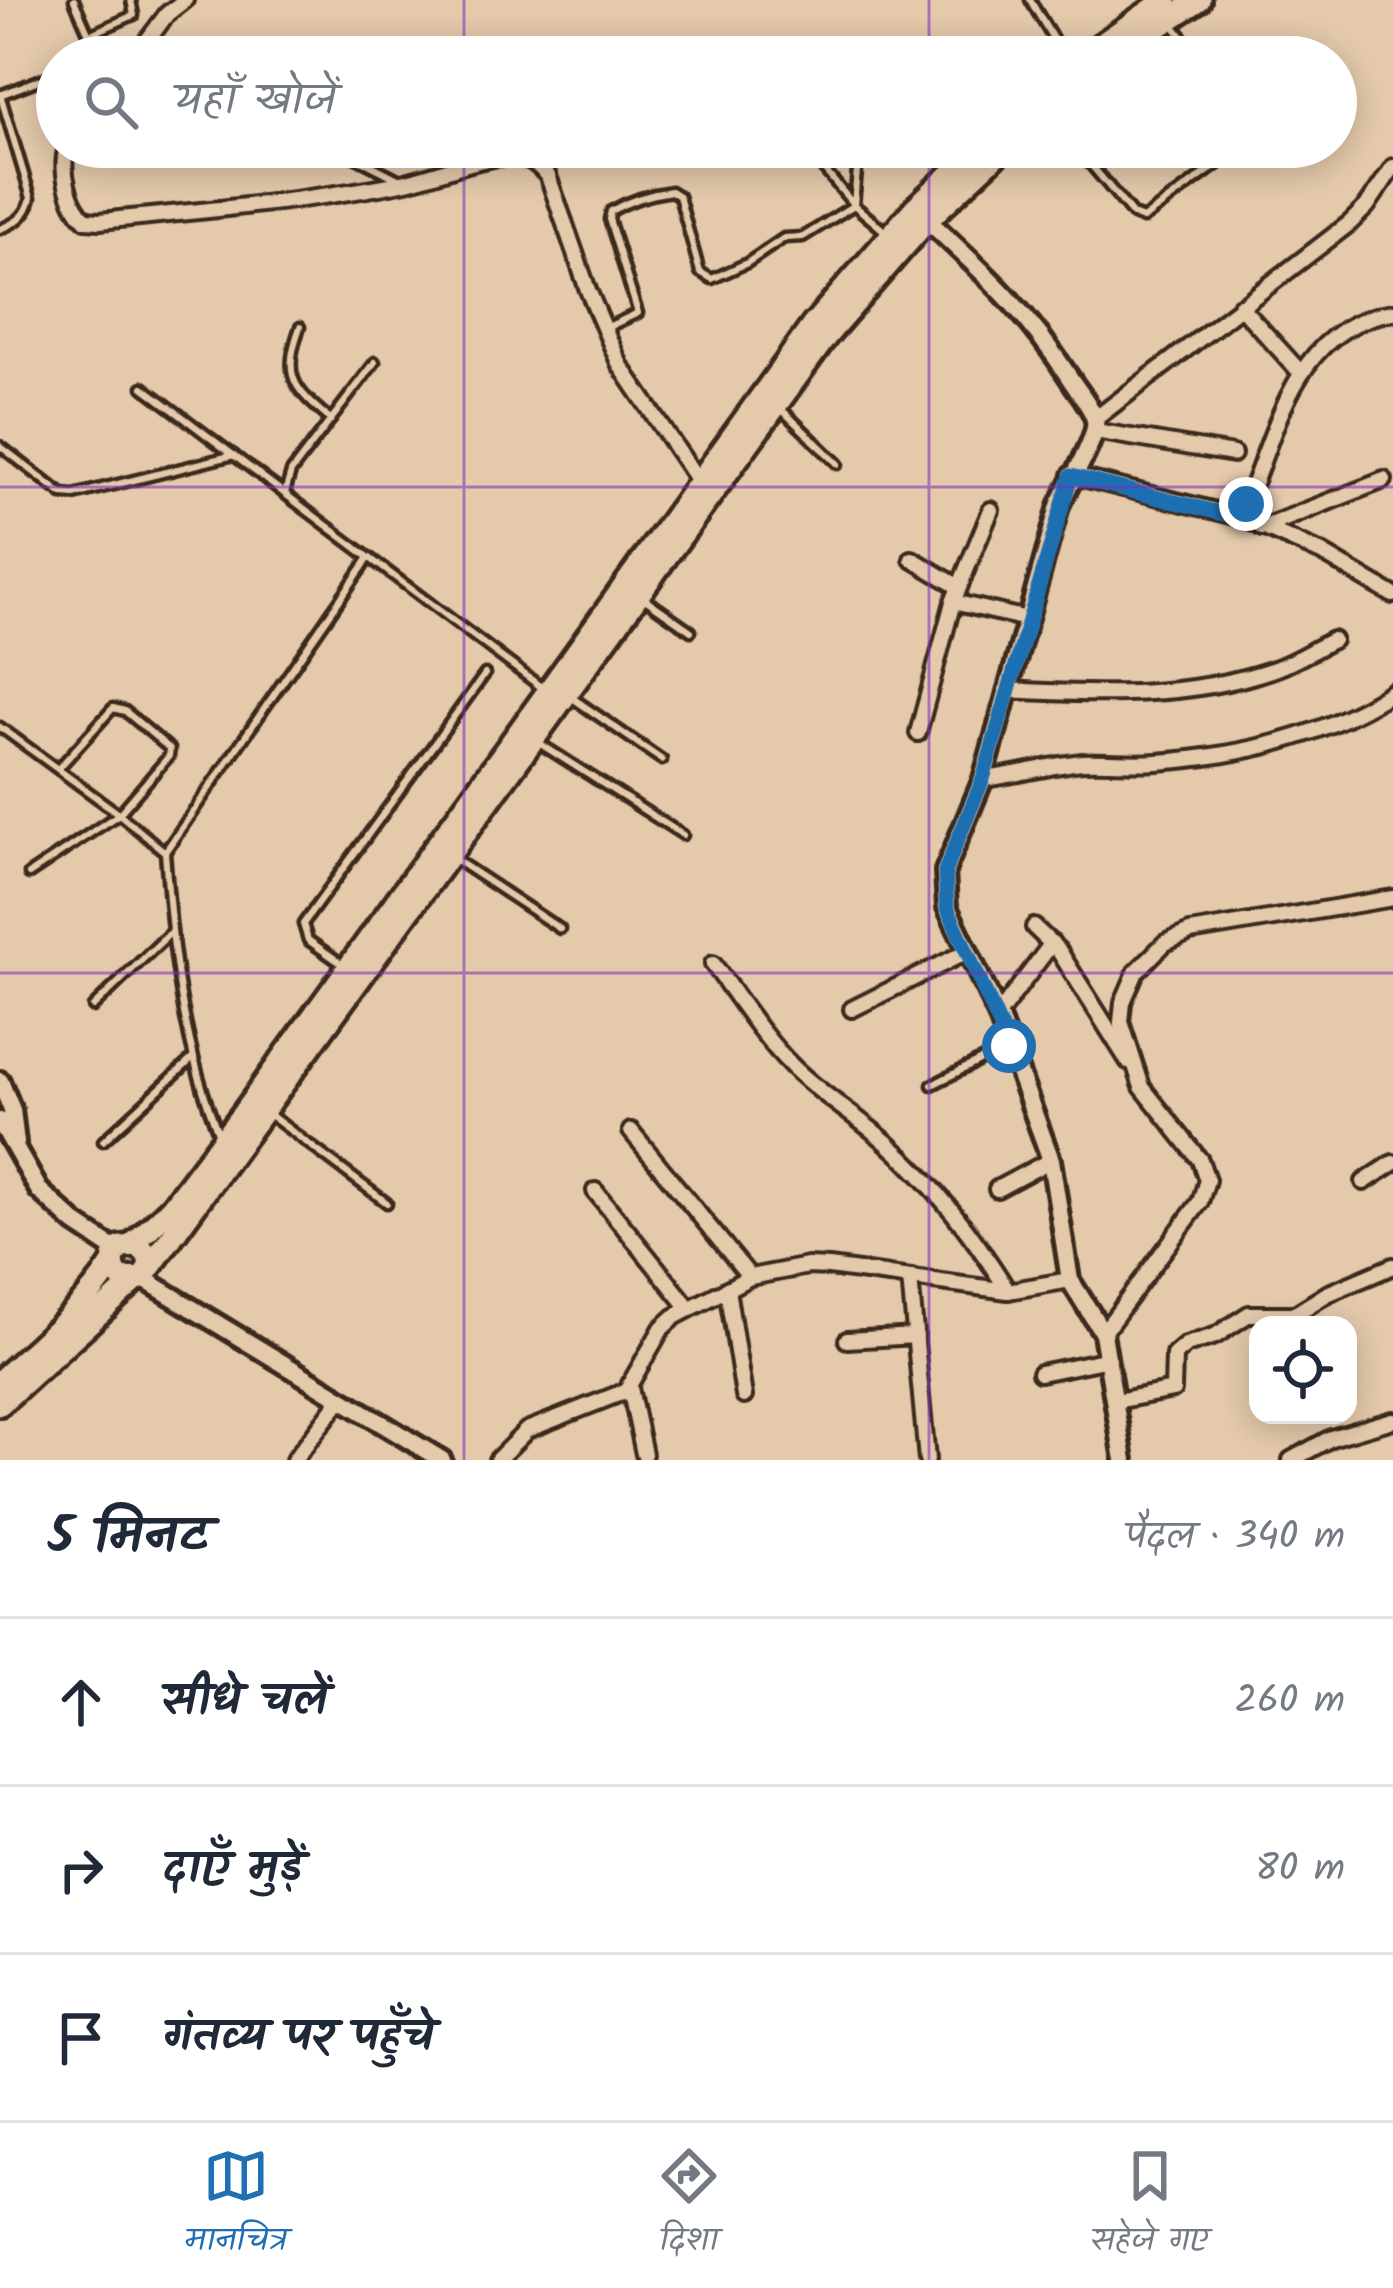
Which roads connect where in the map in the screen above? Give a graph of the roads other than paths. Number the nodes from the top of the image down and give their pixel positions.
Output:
1 (74, 0) edge
2 (131, 0) edge
3 (185, 0) edge
4 (1030, 0) edge
5 (1199, 0) edge
6 (1168, 9) edge
7 (89, 35) joint
8 (151, 36) edge
9 (1051, 36) edge
10 (1120, 36) edge
11 (1136, 36) edge
12 (1185, 36) edge
13 (36, 81) edge
14 (0, 94) edge
15 (1393, 167) edge
16 (64, 168) edge
17 (376, 168) edge
18 (462, 168) edge
19 (540, 168) edge
20 (823, 168) edge
21 (857, 168) edge
22 (962, 168) edge
23 (979, 168) edge
24 (1094, 168) edge
25 (1213, 168) edge
26 (405, 183) junction
27 (854, 205) junction
28 (921, 214) junction
29 (0, 230) edge
30 (890, 236) junction
31 (1240, 306) junction
32 (1393, 312) edge
33 (300, 327) dead end
34 (604, 329) junction
35 (375, 362) dead end
36 (1300, 372) junction
37 (142, 387) dead end
38 (776, 405) junction
39 (331, 421) junction
40 (1095, 425) junction
41 (0, 446) edge
42 (1233, 454) dead end
43 (234, 455) junction
44 (838, 464) dead end
45 (1071, 476) junction
46 (1384, 481) dead end
47 (699, 482) junction
48 (285, 493) junction
49 (991, 510) dead end
50 (1240, 518) junction
51 (1262, 528) junction
52 (369, 558) junction
53 (912, 559) dead end
54 (639, 595) junction
55 (956, 595) junction
56 (1393, 595) edge
57 (1027, 619) junction
58 (691, 631) dead end
59 (1333, 640) dead end
60 (485, 674) dead end
61 (1006, 690) junction
62 (1393, 691) edge
63 (558, 693) junction
64 (0, 727) edge
65 (918, 733) dead end
66 (534, 740) junction
67 (662, 760) dead end
68 (58, 770) junction
69 (983, 779) junction
70 (119, 814) junction
71 (683, 835) dead end
72 (165, 852) junction
73 (450, 856) junction
74 (29, 874) dead end
75 (1393, 898) edge
76 (1034, 927) dead end
77 (560, 928) dead end
78 (170, 932) junction
79 (1052, 943) junction
80 (968, 951) junction
81 (713, 964) dead end
82 (348, 968) junction
83 (93, 1007) dead end
84 (852, 1009) dead end
85 (998, 1015) junction
86 (1009, 1046) junction
87 (194, 1058) junction
88 (0, 1081) edge
89 (932, 1085) dead end
90 (1142, 1087) junction
91 (265, 1112) junction
92 (0, 1121) edge
93 (631, 1131) dead end
94 (103, 1141) dead end
95 (221, 1141) junction
96 (17, 1149) junction
97 (1051, 1160) junction
98 (1393, 1163) edge
99 (1364, 1181) dead end
100 (998, 1189) dead end
101 (595, 1191) dead end
102 (387, 1203) dead end
103 (121, 1253) junction
104 (1393, 1266) edge
105 (142, 1276) junction
106 (750, 1277) junction
107 (910, 1278) junction
108 (1070, 1280) junction
109 (727, 1289) junction
110 (1008, 1291) junction
111 (689, 1308) junction
112 (1102, 1333) junction
113 (916, 1336) junction
114 (848, 1340) dead end
115 (1109, 1359) junction
116 (1040, 1373) dead end
117 (0, 1381) edge
118 (630, 1388) junction
119 (744, 1396) dead end
120 (1116, 1401) junction
121 (347, 1403) junction
122 (0, 1404) edge
123 (1393, 1420) edge
124 (644, 1454) dead end
125 (294, 1460) edge
126 (442, 1460) edge
127 (497, 1460) edge
128 (927, 1460) edge
129 (1124, 1460) edge
130 (1291, 1460) edge

1 - 7 lane
2 - 7 lane
3 - 8 street
4 - 9 lane
5 - 6 main road
6 - 10 main road
6 - 11 main road
6 - 12 lane
13 - 14 lane
14 - 29 lane
15 - 31 street
16 - 26 street
17 - 26 lane
18 - 26 street
19 - 34 street
20 - 27 lane
21 - 27 lane
22 - 28 main road
23 - 28 main road
24 - 25 lane
27 - 30 lane
27 - 34 lane
28 - 30 main road
28 - 38 main road
28 - 40 street
30 - 47 main road
31 - 36 street
31 - 40 street
32 - 36 street
33 - 39 lane
34 - 47 street
35 - 39 lane
36 - 50 street
37 - 43 lane
38 - 44 lane
38 - 54 main road
39 - 48 lane
40 - 42 street
40 - 45 street
41 - 43 lane
43 - 48 lane
45 - 50 street
45 - 57 street
46 - 51 street
47 - 63 main road
48 - 52 lane
49 - 55 street
50 - 51 street
51 - 56 street
52 - 63 lane
52 - 72 lane
53 - 55 street
54 - 58 lane
54 - 63 main road
55 - 57 street
55 - 65 street
57 - 61 street
59 - 61 street
60 - 82 lane
61 - 69 street
62 - 69 street
63 - 66 main road
63 - 67 lane
63 - 82 main road
64 - 68 lane
66 - 71 lane
66 - 73 main road
68 - 70 lane
68 - 70 lane
69 - 80 street
70 - 72 lane
70 - 74 lane
72 - 78 lane
73 - 77 lane
73 - 91 main road
75 - 90 street
76 - 79 street
78 - 83 lane
78 - 87 lane
79 - 85 street
79 - 90 street
80 - 84 street
80 - 85 street
81 - 110 street
82 - 95 main road
85 - 86 street
86 - 89 lane
86 - 97 street
87 - 94 lane
87 - 95 lane
88 - 96 street
90 - 112 street
91 - 102 lane
91 - 105 main road
92 - 96 street
93 - 106 street
95 - 103 main road
96 - 103 street
97 - 100 street
97 - 108 street
98 - 99 street
101 - 111 street
103 - 105 main road
103 - 105 main road
103 - 117 main road
104 - 120 street
105 - 121 street
105 - 122 main road
106 - 107 street
106 - 109 street
107 - 110 street
107 - 113 street
108 - 110 street
108 - 112 street
109 - 111 street
109 - 119 street
111 - 118 street
112 - 115 street
113 - 114 street
113 - 128 street
115 - 116 street
115 - 120 street
118 - 124 street
118 - 127 street
120 - 129 street
121 - 125 street
121 - 126 street
123 - 130 street

